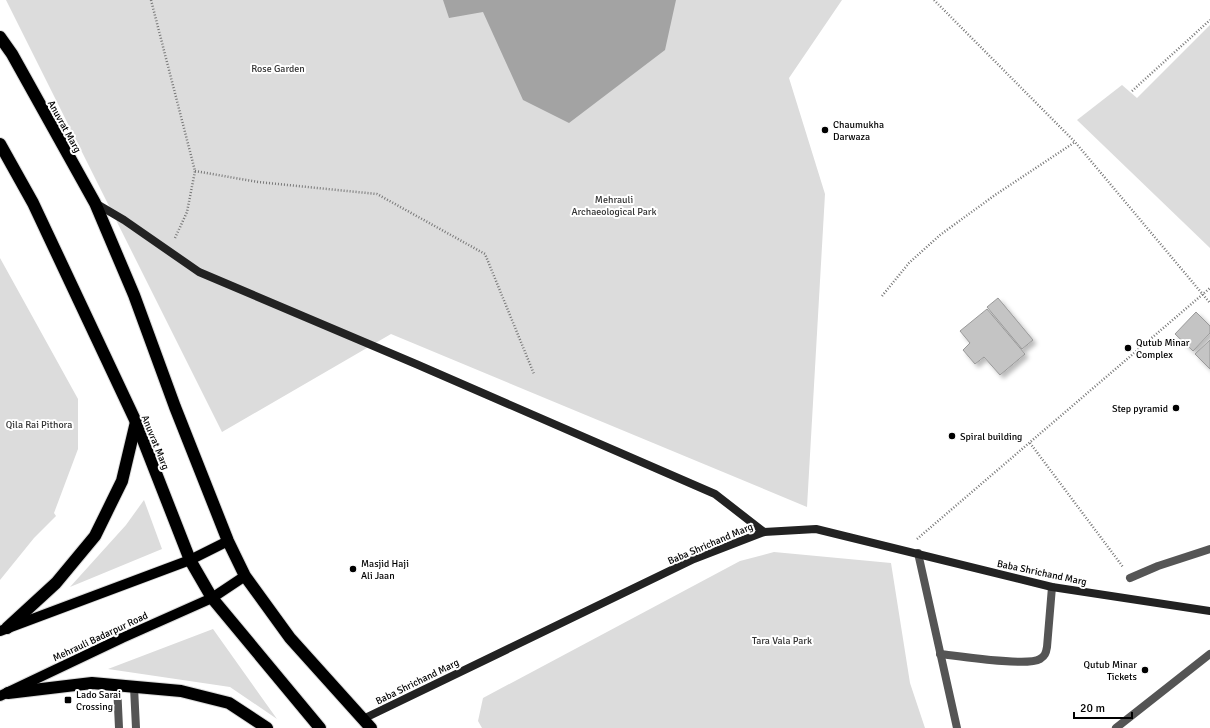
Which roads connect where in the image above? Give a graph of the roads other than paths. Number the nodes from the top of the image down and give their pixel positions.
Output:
1 (0, 37) edge
2 (0, 144) edge
3 (95, 203) junction
4 (136, 422) junction
5 (764, 532) junction
6 (228, 541) junction
7 (1210, 549) edge
8 (918, 553) junction
9 (190, 560) junction
10 (245, 576) junction
11 (1130, 578) road end
12 (1052, 587) junction
13 (212, 598) junction
14 (1210, 612) edge
15 (4, 630) edge
16 (940, 654) junction
17 (1210, 654) edge
18 (117, 685) junction
19 (134, 686) junction
20 (4, 694) edge
21 (367, 724) edge
22 (119, 728) edge
23 (136, 728) edge
24 (267, 728) edge
25 (320, 728) edge
26 (956, 728) edge
27 (1116, 728) edge

1 - 3 highway, Anuvrat Marg
2 - 4 highway, Anuvrat Marg
3 - 5 street
3 - 6 highway, Anuvrat Marg
4 - 9 highway, Anuvrat Marg
4 - 15 highway
5 - 8 street, Baba Shrichand Marg
5 - 21 street, Baba Shrichand Marg
6 - 9 main road
6 - 10 highway, Anuvrat Marg
7 - 11 lane
8 - 12 street, Baba Shrichand Marg
8 - 16 lane
9 - 13 highway, Anuvrat Marg
9 - 15 main road
10 - 13 main road, Mehrauli Badarpur Road
10 - 21 highway, Anuvrat Marg
12 - 14 street, Baba Shrichand Marg
12 - 16 lane
13 - 20 main road, Mehrauli Badarpur Road
13 - 25 highway, Anuvrat Marg
16 - 26 lane
17 - 27 lane
18 - 19 highway
18 - 20 highway
18 - 22 lane
19 - 23 lane
19 - 24 highway

